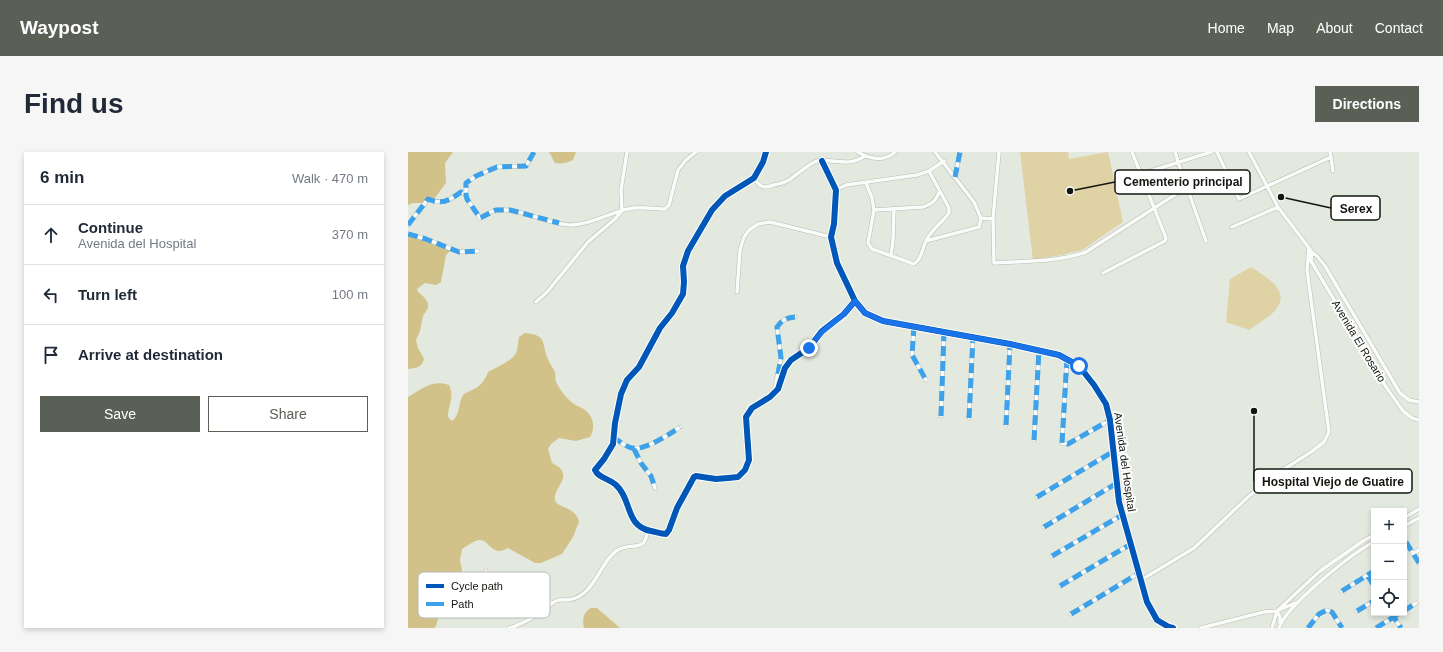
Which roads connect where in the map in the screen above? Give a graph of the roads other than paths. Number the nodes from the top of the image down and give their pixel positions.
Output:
1 (534, 152) edge
2 (627, 152) edge
3 (696, 152) edge
4 (766, 152) edge
5 (858, 152) edge
6 (895, 152) edge
7 (935, 152) edge
8 (960, 152) edge
9 (999, 152) edge
10 (1132, 152) edge
11 (1175, 152) edge
12 (1211, 152) edge
13 (1217, 152) edge
14 (1249, 152) edge
15 (1330, 154) edge
16 (865, 156) junction
17 (822, 161) junction
18 (944, 161) junction
19 (1178, 162) junction
20 (929, 171) junction
21 (1334, 171) dead end
22 (1141, 174) junction
23 (955, 177) junction
24 (754, 178) junction
25 (866, 183) junction
26 (1267, 185) junction
27 (1187, 187) junction
28 (836, 190) junction
29 (939, 192) junction
30 (466, 195) junction
31 (1278, 207) junction
32 (1153, 208) junction
33 (894, 209) junction
34 (874, 210) junction
35 (622, 211) junction
36 (981, 218) junction
37 (993, 219) junction
38 (408, 225) edge
39 (1232, 227) dead end
40 (408, 234) edge
41 (831, 237) junction
42 (926, 241) junction
43 (1206, 241) dead end
44 (1308, 247) junction
45 (478, 251) dead end
46 (1312, 252) junction
47 (891, 256) junction
48 (1103, 273) dead end
49 (737, 292) dead end
50 (855, 301) junction
51 (536, 302) dead end
52 (795, 317) dead end
53 (914, 326) junction
54 (944, 332) junction
55 (973, 337) junction
56 (1010, 344) junction
57 (1039, 350) junction
58 (1067, 358) junction
59 (926, 380) dead end
60 (774, 393) junction
61 (1419, 402) edge
62 (941, 416) dead end
63 (969, 418) dead end
64 (1110, 420) junction
65 (1419, 420) edge
66 (1006, 425) dead end
67 (680, 427) dead end
68 (614, 437) junction
69 (1034, 440) dead end
70 (634, 449) junction
71 (1114, 451) junction
72 (1117, 483) junction
73 (655, 488) dead end
74 (1037, 497) dead end
75 (1419, 509) edge
76 (1122, 515) junction
77 (1407, 516) edge
78 (1419, 518) edge
79 (1407, 524) edge
80 (1044, 527) dead end
81 (647, 531) junction
82 (1371, 536) edge
83 (1131, 544) junction
84 (1371, 544) edge
85 (1407, 544) edge
86 (1419, 550) edge
87 (1413, 554) junction
88 (1052, 556) dead end
89 (1419, 563) edge
90 (1139, 573) junction
91 (1371, 574) edge
92 (1368, 576) junction
93 (1141, 580) junction
94 (1371, 581) edge
95 (1060, 586) dead end
96 (1342, 591) dead end
97 (550, 602) edge
98 (1297, 602) junction
99 (553, 603) junction
100 (1371, 603) edge
101 (1416, 604) dead end
102 (550, 605) edge
103 (1407, 609) edge
104 (1277, 611) junction
105 (1357, 611) dead end
106 (1071, 614) dead end
107 (1391, 616) edge
108 (1393, 616) edge
109 (531, 618) edge
110 (1280, 627) edge
111 (509, 628) edge
112 (1173, 628) edge
113 (1201, 628) edge
114 (1272, 628) edge
115 (1308, 628) edge
116 (1342, 628) edge
117 (1376, 628) edge
118 (1401, 628) edge

1 - 30 street
2 - 35 street
3 - 35 street
4 - 24 street
5 - 16 street
6 - 16 street
7 - 18 street
8 - 23 street
9 - 37 street
10 - 22 street
11 - 19 street
12 - 19 street
13 - 26 street
14 - 26 street, Avenida El Rosario
15 - 21 street
15 - 26 street
16 - 17 street
17 - 24 street
17 - 28 street, Avenida del Hospital
18 - 20 street
18 - 23 street
19 - 22 street
19 - 27 street
20 - 25 street
20 - 29 street
22 - 32 street
23 - 36 street
24 - 68 street
25 - 28 street
25 - 34 street
26 - 31 street, Avenida El Rosario
27 - 32 street
27 - 43 street
28 - 41 street, Avenida del Hospital
29 - 33 street
29 - 42 street
30 - 35 street
30 - 38 street
31 - 39 street
31 - 44 street, Avenida El Rosario
32 - 37 street
32 - 48 street
33 - 34 street
33 - 47 street
34 - 47 street
35 - 51 street
36 - 37 street
36 - 42 street
40 - 45 street
41 - 49 street
41 - 50 street, Avenida del Hospital
42 - 47 street
44 - 46 street, Avenida El Rosario
44 - 93 street
46 - 61 street, Avenida El Rosario
46 - 65 street, Avenida El Rosario
50 - 53 street, Avenida del Hospital
50 - 60 street
52 - 60 street
53 - 54 street, Avenida del Hospital
53 - 59 street
54 - 55 street, Avenida del Hospital
54 - 62 street
55 - 56 street, Avenida del Hospital
55 - 63 street
56 - 57 street, Avenida del Hospital
56 - 66 street
57 - 58 street, Avenida del Hospital
57 - 69 street
58 - 64 street, Avenida del Hospital
58 - 64 street
60 - 81 street
64 - 71 street, Avenida del Hospital
67 - 70 street
68 - 70 street
68 - 81 street
70 - 73 street
71 - 72 street, Avenida del Hospital
71 - 74 street
72 - 76 street, Avenida del Hospital
72 - 80 street
75 - 77 street
76 - 83 street, Avenida del Hospital
76 - 88 street
78 - 79 street
81 - 99 street
82 - 104 street
83 - 90 street, Avenida del Hospital
83 - 95 street
84 - 98 street
85 - 87 street
86 - 87 street
87 - 89 street
90 - 93 street, Avenida del Hospital
90 - 106 street
91 - 92 street
92 - 94 street
92 - 96 street
93 - 112 street, Avenida del Hospital
97 - 99 street
98 - 104 street
98 - 110 street
99 - 102 street
100 - 105 street
101 - 103 street
104 - 110 street
104 - 113 street
104 - 114 street
107 - 117 street
108 - 118 street
109 - 111 street
115 - 116 street

